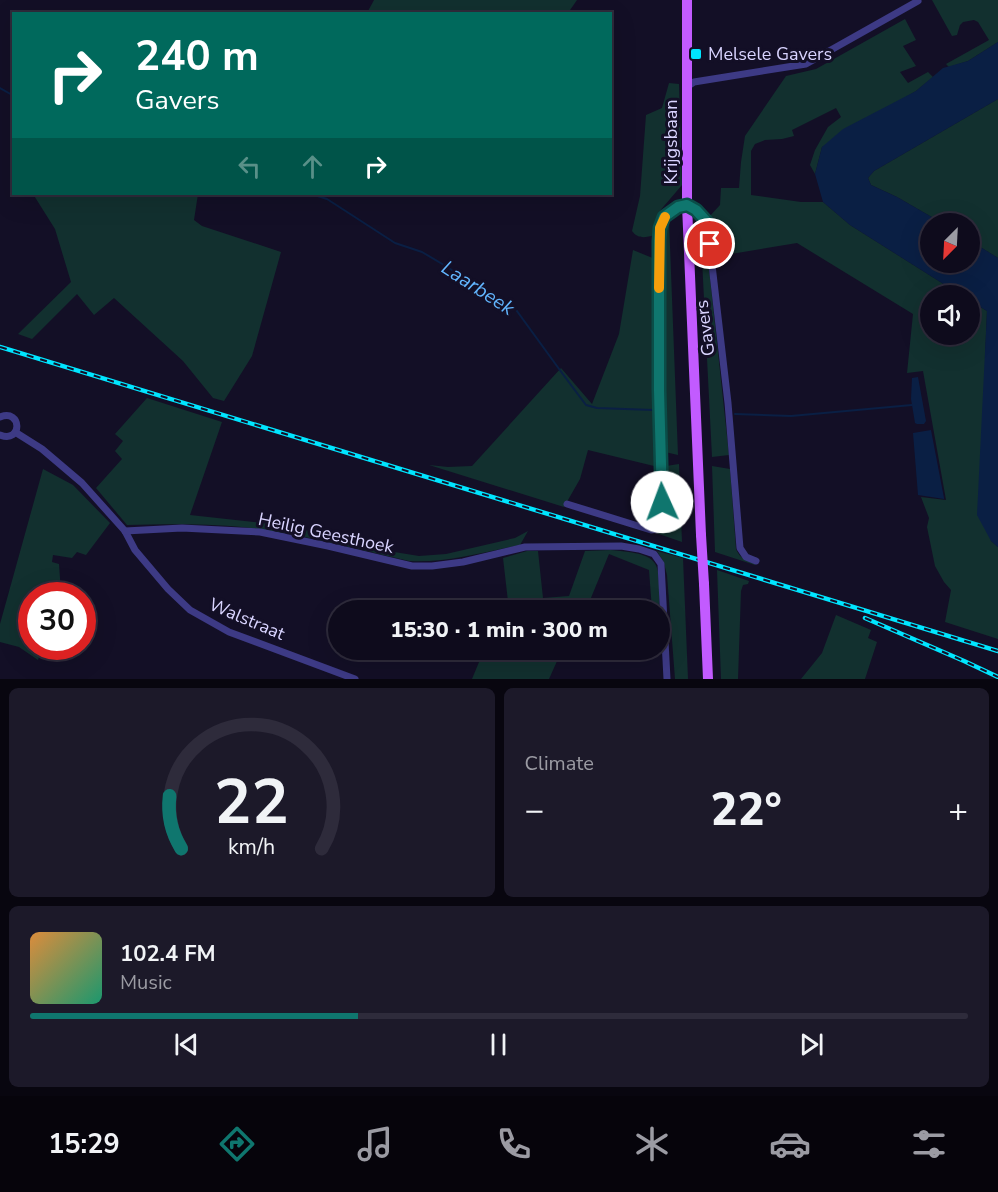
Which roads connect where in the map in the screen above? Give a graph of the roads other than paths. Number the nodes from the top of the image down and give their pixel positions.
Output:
1 (687, 0) edge
2 (918, 1) edge
3 (688, 86) junction
4 (687, 205) junction
5 (0, 414) edge
6 (15, 432) junction
7 (0, 435) edge
8 (567, 504) dead end
9 (125, 531) junction
10 (756, 561) dead end
11 (355, 679) edge
12 (667, 679) edge
13 (708, 679) edge

1 - 3 main road, Krijgsbaan
2 - 3 street
3 - 4 main road, Krijgsbaan
4 - 8 street
4 - 10 street, Gavers
4 - 13 main road, Krijgsbaan, bridge
5 - 6 street
6 - 7 street
6 - 9 street
9 - 11 street, Walstraat
9 - 12 street, Heilig Geesthoek

